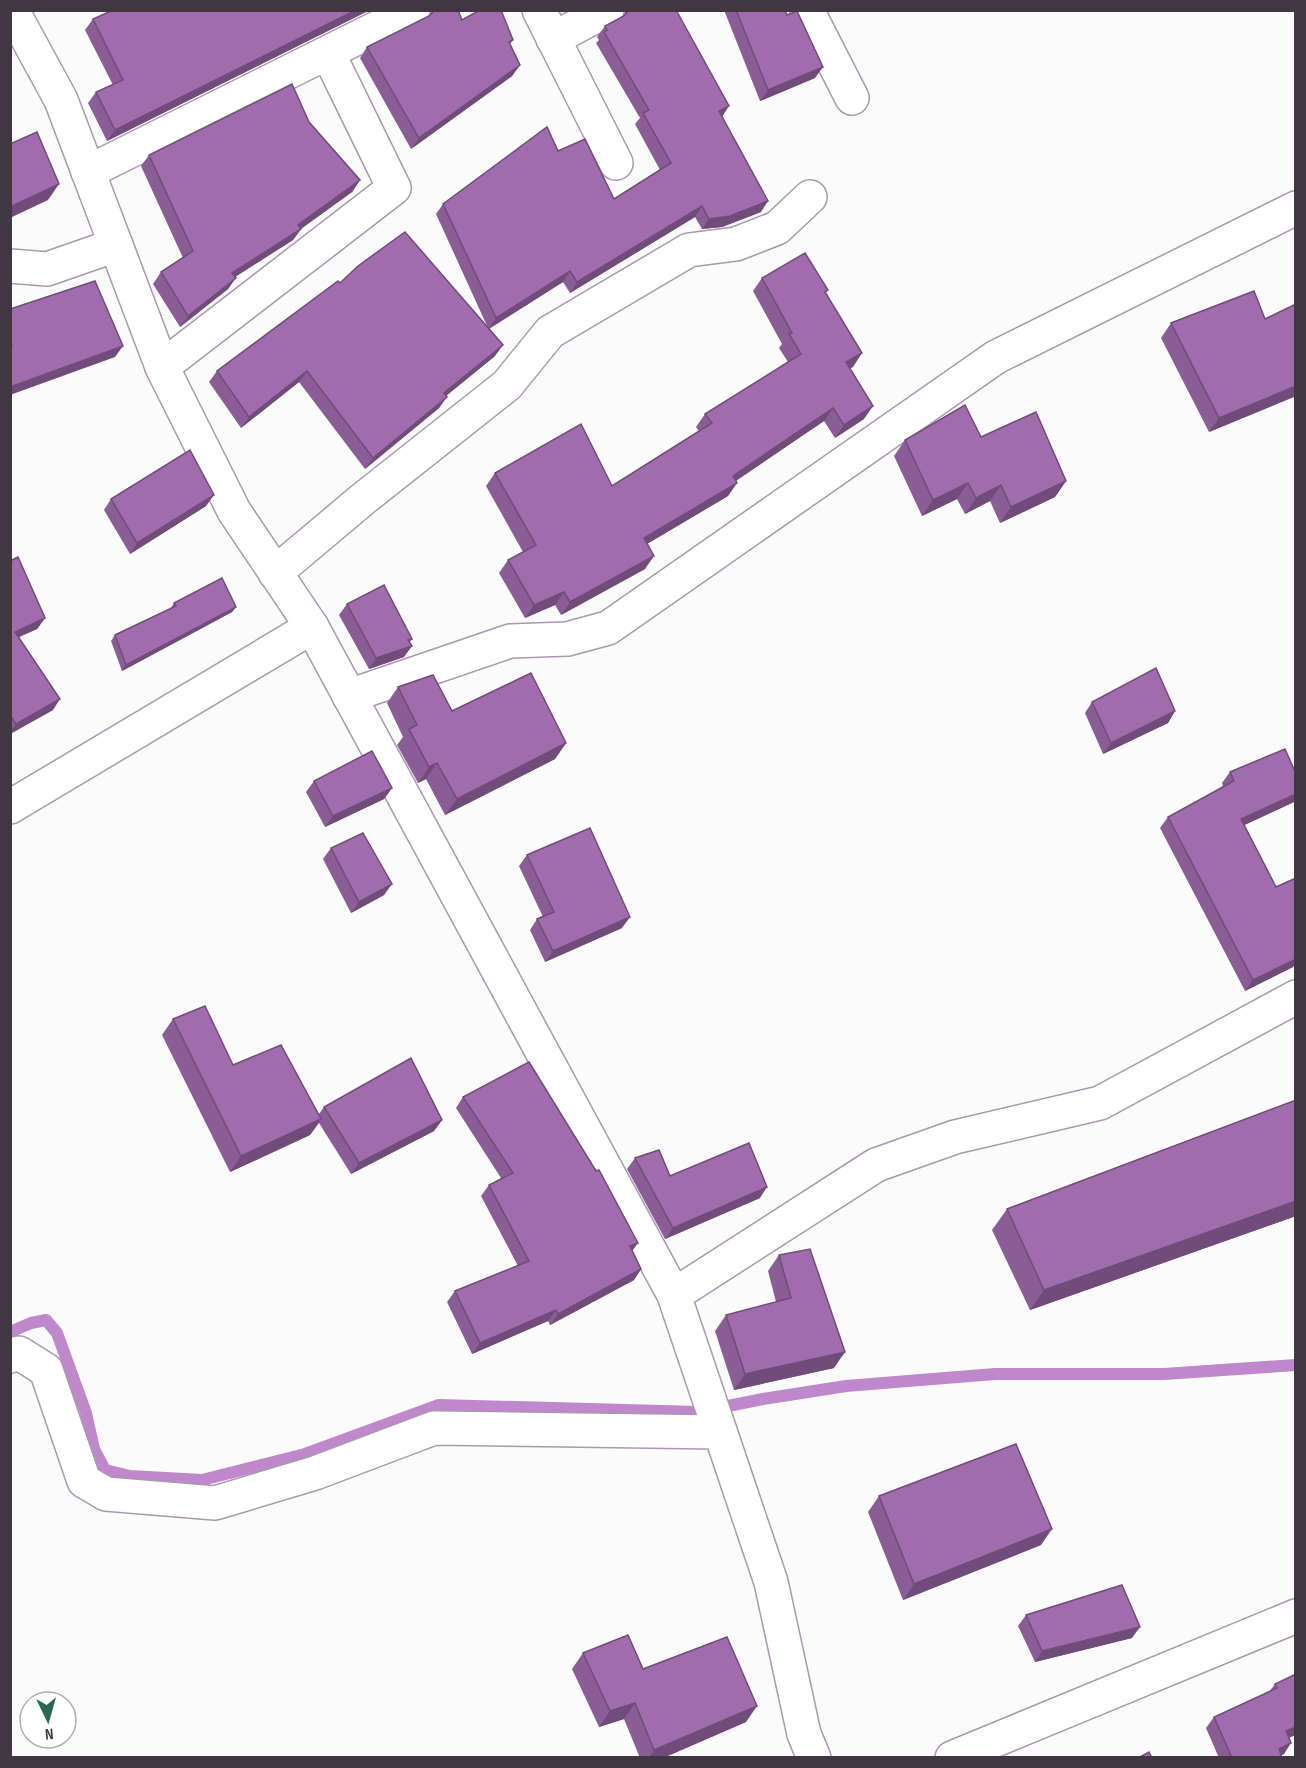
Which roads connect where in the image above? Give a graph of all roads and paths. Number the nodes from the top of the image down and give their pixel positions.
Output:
1 (12, 10) edge
2 (413, 10) edge
3 (607, 10) edge
4 (807, 10) edge
5 (546, 25) edge
6 (328, 53) junction
7 (852, 98) dead end
8 (616, 163) dead end
9 (88, 172) junction
10 (810, 197) dead end
11 (1296, 208) edge
12 (116, 245) junction
13 (10, 266) edge
14 (162, 367) junction
15 (275, 573) junction
16 (312, 627) junction
17 (349, 696) junction
18 (10, 807) edge
19 (1296, 997) edge
20 (674, 1295) junction
21 (10, 1356) edge
22 (715, 1416) junction
23 (1296, 1616) edge
24 (814, 1758) edge
25 (952, 1758) edge

1 - 9 street
2 - 6 street
3 - 5 street
4 - 7 street
5 - 8 street
6 - 9 street
6 - 14 street
9 - 12 street
10 - 15 street
11 - 17 street
12 - 13 street
12 - 14 street
14 - 15 street
15 - 16 street
16 - 17 street
16 - 18 street
17 - 20 street
19 - 20 street
20 - 22 street
21 - 22 street
22 - 24 street
23 - 25 street

